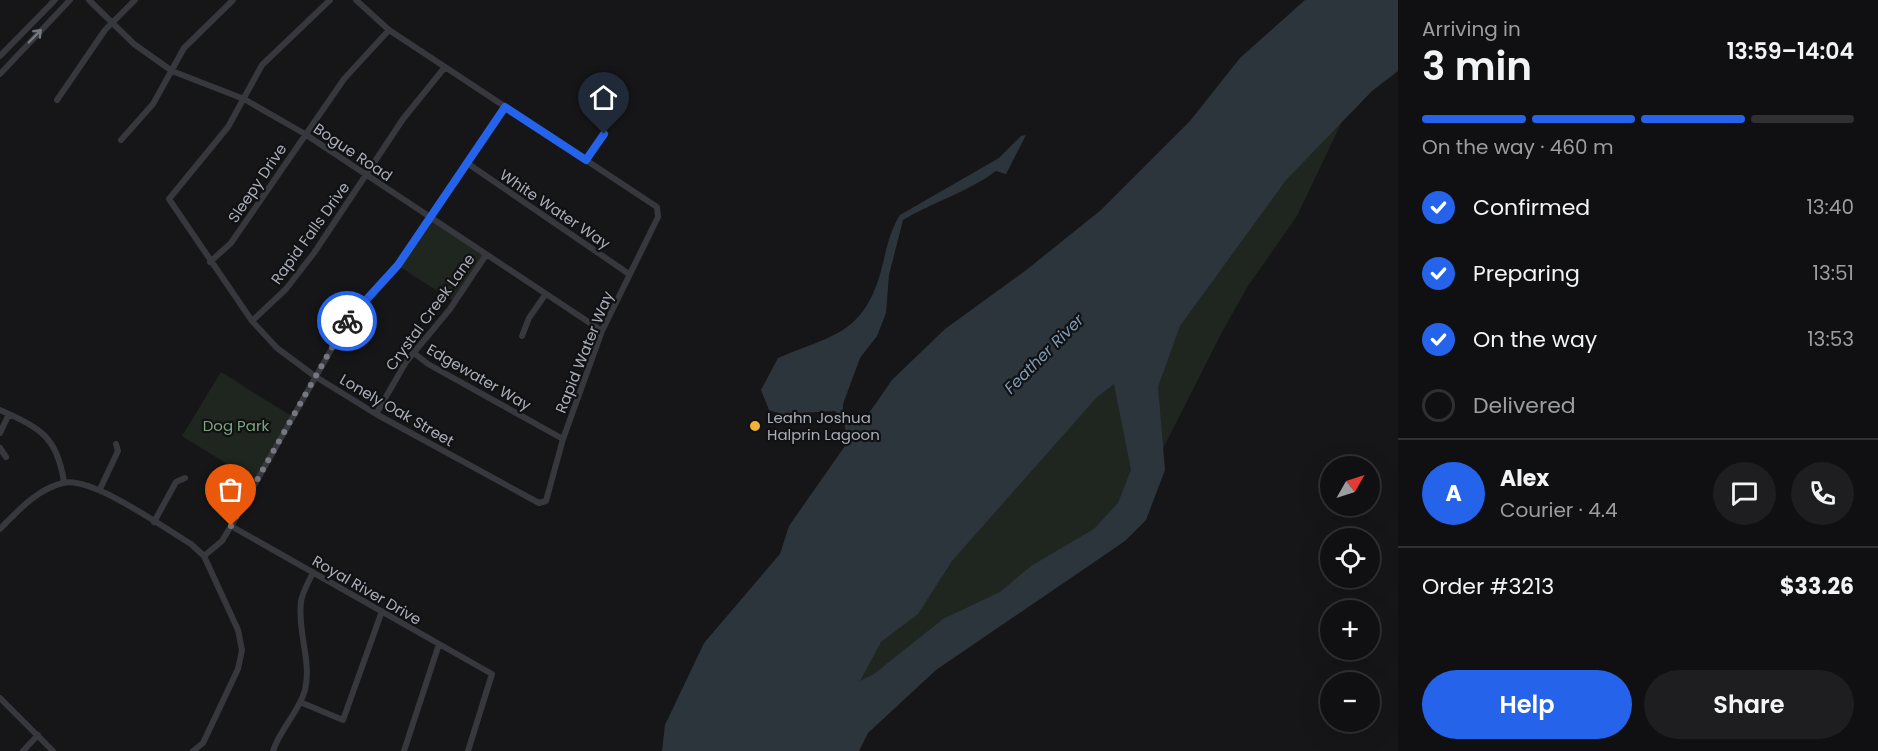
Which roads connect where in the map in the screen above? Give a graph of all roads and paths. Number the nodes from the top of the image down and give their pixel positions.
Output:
1 (55, 0) edge
2 (70, 0) edge
3 (89, 0) edge
4 (135, 0) edge
5 (233, 0) edge
6 (330, 0) edge
7 (356, 0) edge
8 (112, 22) junction
9 (389, 30) junction
10 (0, 56) edge
11 (445, 67) junction
12 (172, 71) junction
13 (0, 74) edge
14 (244, 99) junction
15 (57, 100) dead end
16 (505, 107) junction
17 (305, 134) junction
18 (604, 134) dead end
19 (121, 140) dead end
20 (586, 160) junction
21 (467, 163) junction
22 (367, 176) junction
23 (430, 218) junction
24 (486, 255) junction
25 (210, 262) junction
26 (629, 274) junction
27 (545, 295) junction
28 (252, 321) junction
29 (602, 331) junction
30 (522, 336) dead end
31 (414, 354) junction
32 (316, 377) junction
33 (0, 410) edge
34 (9, 414) junction
35 (375, 414) junction
36 (0, 433) edge
37 (563, 439) junction
38 (116, 444) dead end
39 (0, 448) edge
40 (6, 457) dead end
41 (185, 478) dead end
42 (64, 482) junction
43 (100, 489) junction
44 (546, 501) joint
45 (154, 522) junction
46 (231, 526) junction
47 (0, 529) edge
48 (204, 556) junction
49 (313, 572) junction
50 (382, 612) junction
51 (439, 644) junction
52 (0, 698) edge
53 (300, 702) junction
54 (38, 735) junction
55 (23, 751) edge
56 (53, 751) edge
57 (193, 751) edge
58 (273, 751) edge
59 (404, 751) edge
60 (468, 751) edge

1 - 10 street
13 -> 2 street
3 - 8 street, Bogue Road
4 - 8 street
5 - 12 street
6 - 14 street
7 - 9 street
8 - 12 street, Bogue Road
8 - 15 street
9 - 11 street
9 - 17 street, Sleepy Drive
11 - 16 street
11 - 22 street, Rapid Falls Drive
12 - 14 street, Bogue Road
12 - 19 street
14 - 17 street, Bogue Road
14 - 25 street, Lonely Oak Street
16 - 20 street
16 - 21 street
17 - 22 street, Bogue Road
17 - 25 street, Sleepy Drive
18 - 20 street
20 - 26 street, Rapid Water Way
21 - 23 street
21 - 26 street, White Water Way
22 - 23 street, Bogue Road
22 - 28 street, Rapid Falls Drive
23 - 24 street, Bogue Road
23 - 32 street
24 - 27 street, Bogue Road
24 - 31 street, Crystal Creek Lane
25 - 28 street, Lonely Oak Street
26 - 29 street, Rapid Water Way
27 - 29 street, Bogue Road
27 - 30 street
28 - 32 street, Lonely Oak Street
29 - 37 street, Rapid Water Way
31 - 35 street, Crystal Creek Lane
31 - 37 street, Edgewater Way
32 - 35 street, Lonely Oak Street
32 - 46 street
33 - 34 street
34 - 36 street
34 - 42 street
35 - 44 street, Lonely Oak Street
37 - 44 street, Rapid Water Way
38 - 43 street
39 - 40 street
41 - 45 street
42 - 43 street
42 - 47 street
43 - 45 street
45 - 48 street
46 - 48 street
46 - 49 street, Royal River Drive
48 - 57 street
49 - 50 street, Royal River Drive
49 - 53 street
50 - 51 street, Royal River Drive
50 - 53 street
51 - 59 street
51 - 60 street, Royal River Drive
52 - 54 street
53 - 58 street
54 - 55 street
54 - 56 street

